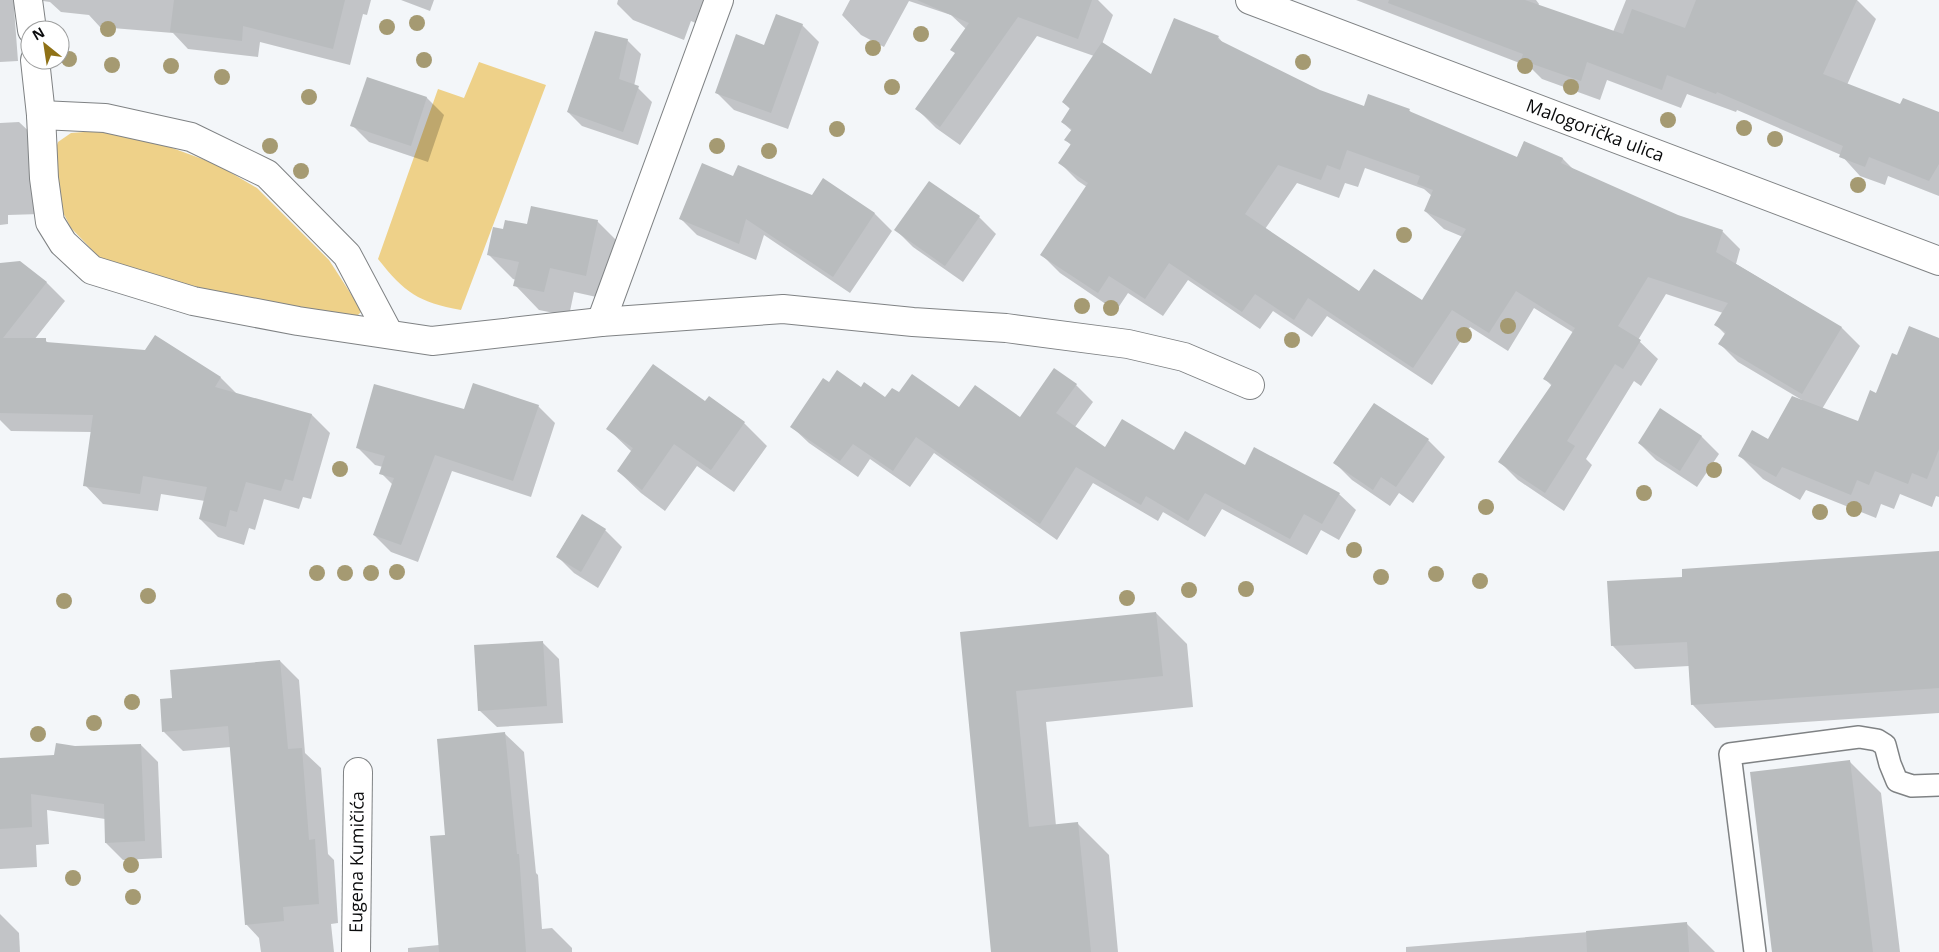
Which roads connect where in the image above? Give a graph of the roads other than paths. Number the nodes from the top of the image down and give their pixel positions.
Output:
1 (28, 0) edge
2 (719, 0) edge
3 (1250, 0) edge
4 (31, 20) edge
5 (36, 70) edge
6 (41, 115) junction
7 (1939, 261) edge
8 (601, 322) junction
9 (388, 334) junction
10 (1250, 385) dead end
11 (358, 772) dead end
12 (1939, 784) edge
13 (356, 952) edge
14 (1755, 952) edge

1 - 4 street
2 - 8 street
3 - 7 street, Malogorička ulica
5 - 6 street
6 - 9 street
6 - 9 street
8 - 9 street
8 - 10 street
11 - 13 street, Eugena Kumičića
12 - 14 lane

